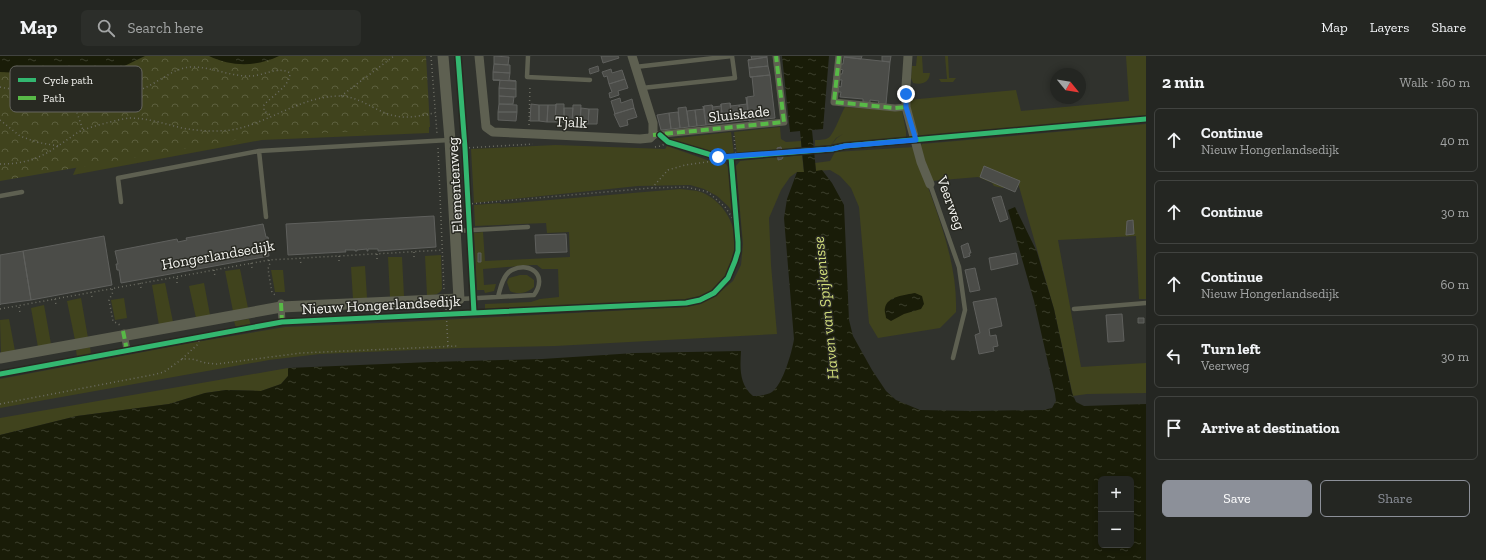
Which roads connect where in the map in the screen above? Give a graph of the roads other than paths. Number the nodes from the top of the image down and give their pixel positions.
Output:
1 (443, 56) edge
2 (479, 56) edge
3 (528, 56) edge
4 (632, 56) edge
5 (732, 56) edge
6 (776, 56) edge
7 (839, 56) edge
8 (908, 56) edge
9 (635, 67) junction
10 (590, 80) dead end
11 (642, 88) junction
12 (906, 107) junction
13 (657, 135) junction
14 (450, 140) junction
15 (259, 151) junction
16 (930, 184) joint
17 (22, 192) dead end
18 (0, 196) edge
19 (121, 202) dead end
20 (266, 217) dead end
21 (528, 227) dead end
22 (455, 231) junction
23 (498, 297) junction
24 (459, 299) junction
25 (281, 303) junction
26 (1146, 303) edge
27 (1074, 309) dead end
28 (282, 322) dead end
29 (123, 331) junction
30 (127, 350) dead end
31 (0, 358) edge
32 (953, 358) dead end

1 - 14 street, Elementenweg
2 - 13 street, Tjalk
3 - 10 lane
4 - 9 street
5 - 9 lane
5 - 11 lane
6 - 13 street, Sluiskade
7 - 12 street
8 - 12 street, Veerweg
9 - 11 street
11 - 13 street
12 - 16 street, Veerweg
14 - 15 lane
14 - 22 street, Elementenweg
15 - 19 lane
15 - 20 lane
16 - 32 lane, Veerweg
17 - 18 lane
21 - 22 lane
22 - 24 street, Elementenweg
23 - 23 lane
23 - 24 lane
24 - 25 street
25 - 28 street
25 - 29 street
26 - 27 lane
29 - 30 street
29 - 31 street

